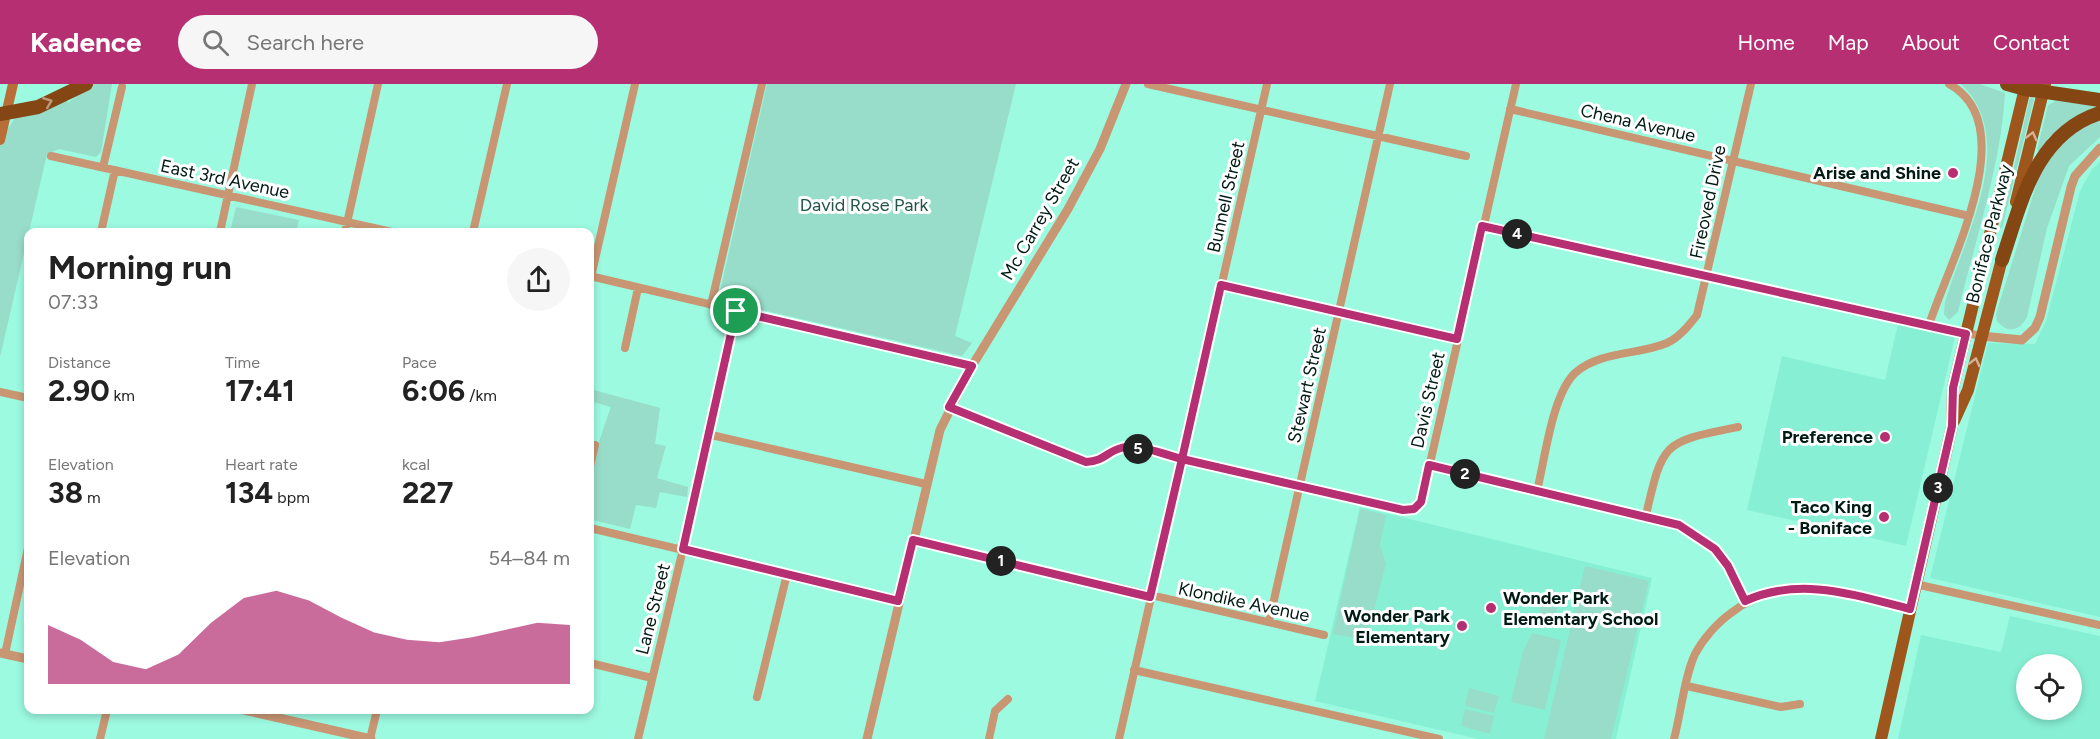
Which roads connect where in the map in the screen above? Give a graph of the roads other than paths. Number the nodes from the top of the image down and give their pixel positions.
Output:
1 (12, 84) edge
2 (86, 84) edge
3 (252, 84) edge
4 (378, 84) edge
5 (507, 84) edge
6 (635, 84) edge
7 (762, 84) edge
8 (1126, 84) edge
9 (1148, 84) edge
10 (1267, 84) edge
11 (1390, 84) edge
12 (1516, 84) edge
13 (1751, 84) edge
14 (1949, 84) edge
15 (2007, 84) edge
16 (122, 87) dead end
17 (2025, 87) edge
18 (2044, 87) edge
19 (2100, 100) edge
20 (1261, 109) junction
21 (1510, 109) junction
22 (4, 113) edge
23 (2100, 113) edge
24 (1378, 138) junction
25 (0, 140) edge
26 (2100, 148) edge
27 (51, 156) dead end
28 (1466, 156) dead end
29 (1732, 160) junction
30 (103, 167) junction
31 (115, 170) junction
32 (229, 195) junction
33 (1969, 216) junction
34 (348, 223) junction
35 (1482, 226) junction
36 (102, 228) edge
37 (221, 228) edge
38 (346, 228) edge
39 (372, 228) edge
40 (474, 228) edge
41 (594, 260) edge
42 (2002, 260) junction
43 (1707, 276) junction
44 (594, 278) edge
45 (1221, 285) junction
46 (639, 288) junction
47 (711, 305) junction
48 (736, 311) junction
49 (1339, 311) junction
50 (1929, 325) junction
51 (1966, 334) junction
52 (1982, 336) junction
53 (1457, 339) junction
54 (626, 348) dead end
55 (972, 366) junction
56 (0, 392) edge
57 (24, 397) edge
58 (949, 407) junction
59 (1952, 426) junction
60 (1738, 427) dead end
61 (707, 434) junction
62 (595, 445) dead end
63 (594, 449) edge
64 (1182, 459) junction
65 (1429, 465) junction
66 (926, 484) junction
67 (1300, 485) junction
68 (1537, 491) junction
69 (1646, 515) junction
70 (594, 529) edge
71 (913, 540) junction
72 (683, 549) junction
73 (24, 565) edge
74 (787, 574) junction
75 (1915, 584) junction
76 (1150, 597) junction
77 (898, 601) junction
78 (1745, 601) junction
79 (1910, 609) junction
80 (1269, 622) junction
81 (2100, 625) edge
82 (1324, 635) dead end
83 (3, 653) edge
84 (24, 659) edge
85 (594, 664) edge
86 (1134, 670) junction
87 (652, 678) junction
88 (1687, 686) junction
89 (757, 697) dead end
90 (1008, 699) dead end
91 (1800, 704) dead end
92 (106, 714) edge
93 (262, 714) edge
94 (376, 714) edge
95 (100, 739) edge
96 (371, 739) edge
97 (638, 739) edge
98 (867, 739) edge
99 (989, 739) edge
100 (1119, 739) edge
101 (1439, 739) edge
102 (1674, 739) edge
103 (1881, 739) edge

1 - 22 main road
22 -> 2 highway
3 - 32 street
4 - 34 street
5 - 40 street
6 - 41 street
7 - 47 street
8 - 55 street, Mc Carrey Street
9 - 20 street
10 - 20 street, Bunnell Street
11 - 24 street, Stewart Street
12 - 21 street, Davis Street
13 - 29 street, Fireoved Drive
14 - 33 street
15 - 17 highway
16 - 30 street
17 - 18 highway
17 - 51 main road, Boniface Parkway
18 - 19 highway
42 -> 18 main road, Boniface Parkway
20 - 24 street
20 - 45 street, Bunnell Street
21 - 29 street, Chena Avenue
21 - 35 street, Davis Street
22 - 25 main road
23 - 42 highway
24 - 28 street
24 - 49 street, Stewart Street
26 - 52 street
27 - 30 street, East 3rd Avenue
29 - 33 street, Chena Avenue
29 - 43 street, Fireoved Drive
30 - 31 street, East 3rd Avenue
31 - 32 street, East 3rd Avenue
31 - 36 street
32 - 34 street, East 3rd Avenue
32 - 37 street
33 - 50 street
34 - 38 street
34 - 39 street, East 3rd Avenue
35 - 43 street
35 - 53 street, Davis Street
42 - 52 main road, Boniface Parkway
43 - 50 street
43 - 68 street, Fireoved Drive
44 - 46 street
45 - 49 street
45 - 64 street, Bunnell Street
46 - 47 street
46 - 54 street
47 - 48 street
48 - 55 street
48 - 61 street, Lane Street
49 - 53 street
49 - 67 street, Stewart Street
50 - 51 street
51 - 52 street
51 - 59 main road, Boniface Parkway
59 -> 52 main road, Boniface Parkway
53 - 65 street, Davis Street
55 - 58 street, Mc Carrey Street
56 - 57 street
58 - 64 street
58 - 66 street, Mc Carrey Street
59 - 75 main road, Boniface Parkway
60 - 69 street
61 - 66 street
61 - 72 street, Lane Street
62 - 63 street
64 - 67 street
64 - 76 street, Bunnell Street
65 - 67 street, Davis Street
65 - 68 street
66 - 71 street, Mc Carrey Street
67 - 80 street, Stewart Street
68 - 69 street
69 - 78 street
70 - 72 street
71 - 76 street, Klondike Avenue
71 - 77 street, Mc Carrey Street
72 - 74 street
72 - 87 street, Lane Street
73 - 83 street
74 - 77 street
74 - 89 street
75 - 79 main road, Boniface Parkway
75 - 81 street
76 - 80 street, Klondike Avenue
76 - 86 street, Bunnell Street
77 - 98 street, Mc Carrey Street
78 - 79 street
78 - 88 street
79 - 103 main road, Boniface Parkway
80 - 82 street, Klondike Avenue
83 - 84 street
85 - 87 street
86 - 100 street, Bunnell Street
86 - 101 street
87 - 97 street, Lane Street
88 - 91 street
88 - 102 street
90 - 99 street
92 - 95 street
93 - 96 street
94 - 96 street

